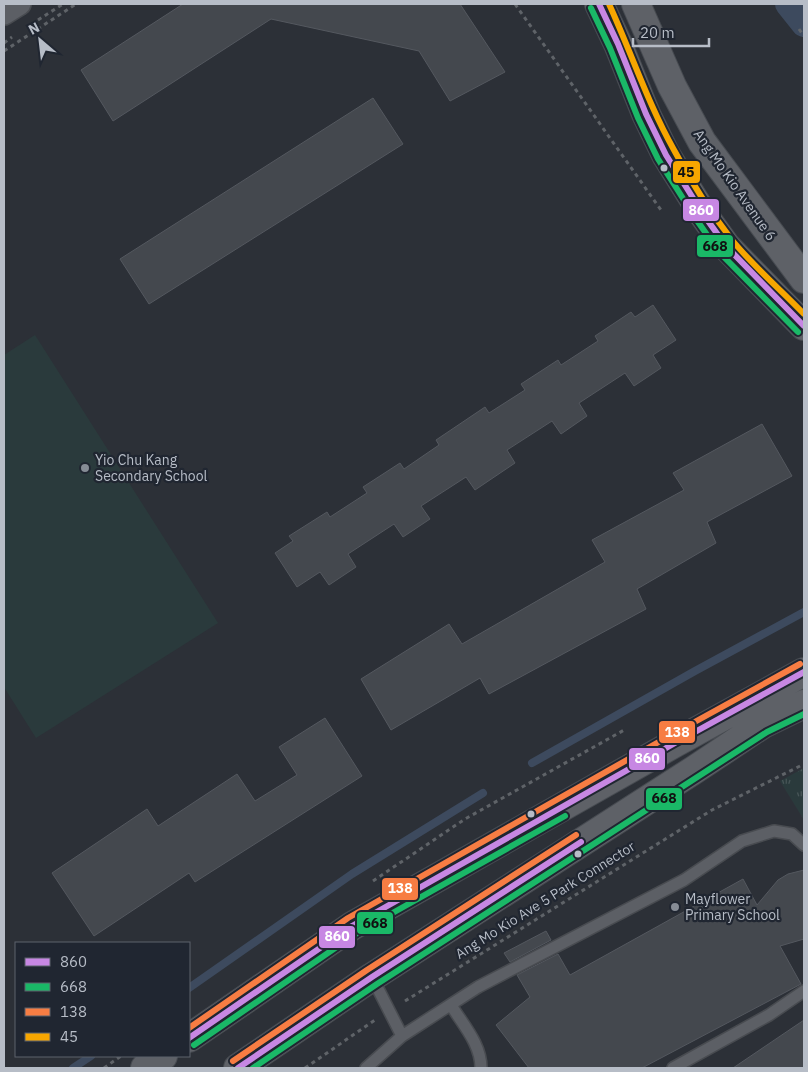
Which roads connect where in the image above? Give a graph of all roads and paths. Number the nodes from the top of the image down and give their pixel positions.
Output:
1 (20, 4) edge
2 (76, 4) edge
3 (515, 4) edge
4 (599, 4) edge
5 (636, 4) edge
6 (4, 14) edge
7 (799, 29) dead end
8 (804, 36) edge
9 (4, 51) edge
10 (661, 210) dead end
11 (804, 279) edge
12 (804, 326) edge
13 (804, 672) edge
14 (804, 704) edge
15 (804, 764) edge
16 (631, 768) junction
17 (648, 799) junction
18 (804, 845) edge
19 (372, 976) junction
20 (804, 991) edge
21 (451, 1005) junction
22 (389, 1011) junction
23 (402, 1036) junction
24 (190, 1037) edge
25 (120, 1057) edge
26 (162, 1057) edge
27 (104, 1068) edge
28 (145, 1068) edge
29 (238, 1068) edge
30 (305, 1068) edge
31 (366, 1068) edge
32 (481, 1068) edge
33 (673, 1068) edge

1 - 6 street
2 - 9 path
3 - 10 path
4 - 12 main road
5 - 11 main road, Ang Mo Kio Avenue 6
7 - 8 path
13 - 16 main road
14 - 17 main road
15 - 22 path, Ang Mo Kio Ave 5 Park Connector
16 - 17 main road
16 - 24 main road
17 - 19 main road
18 - 21 lane
19 - 22 lane
19 - 29 main road
20 - 33 lane
21 - 23 lane
21 - 32 lane
22 - 23 lane
22 - 30 path, Ang Mo Kio Ave 5 Park Connector
23 - 31 lane
25 - 27 path
26 - 28 main road

